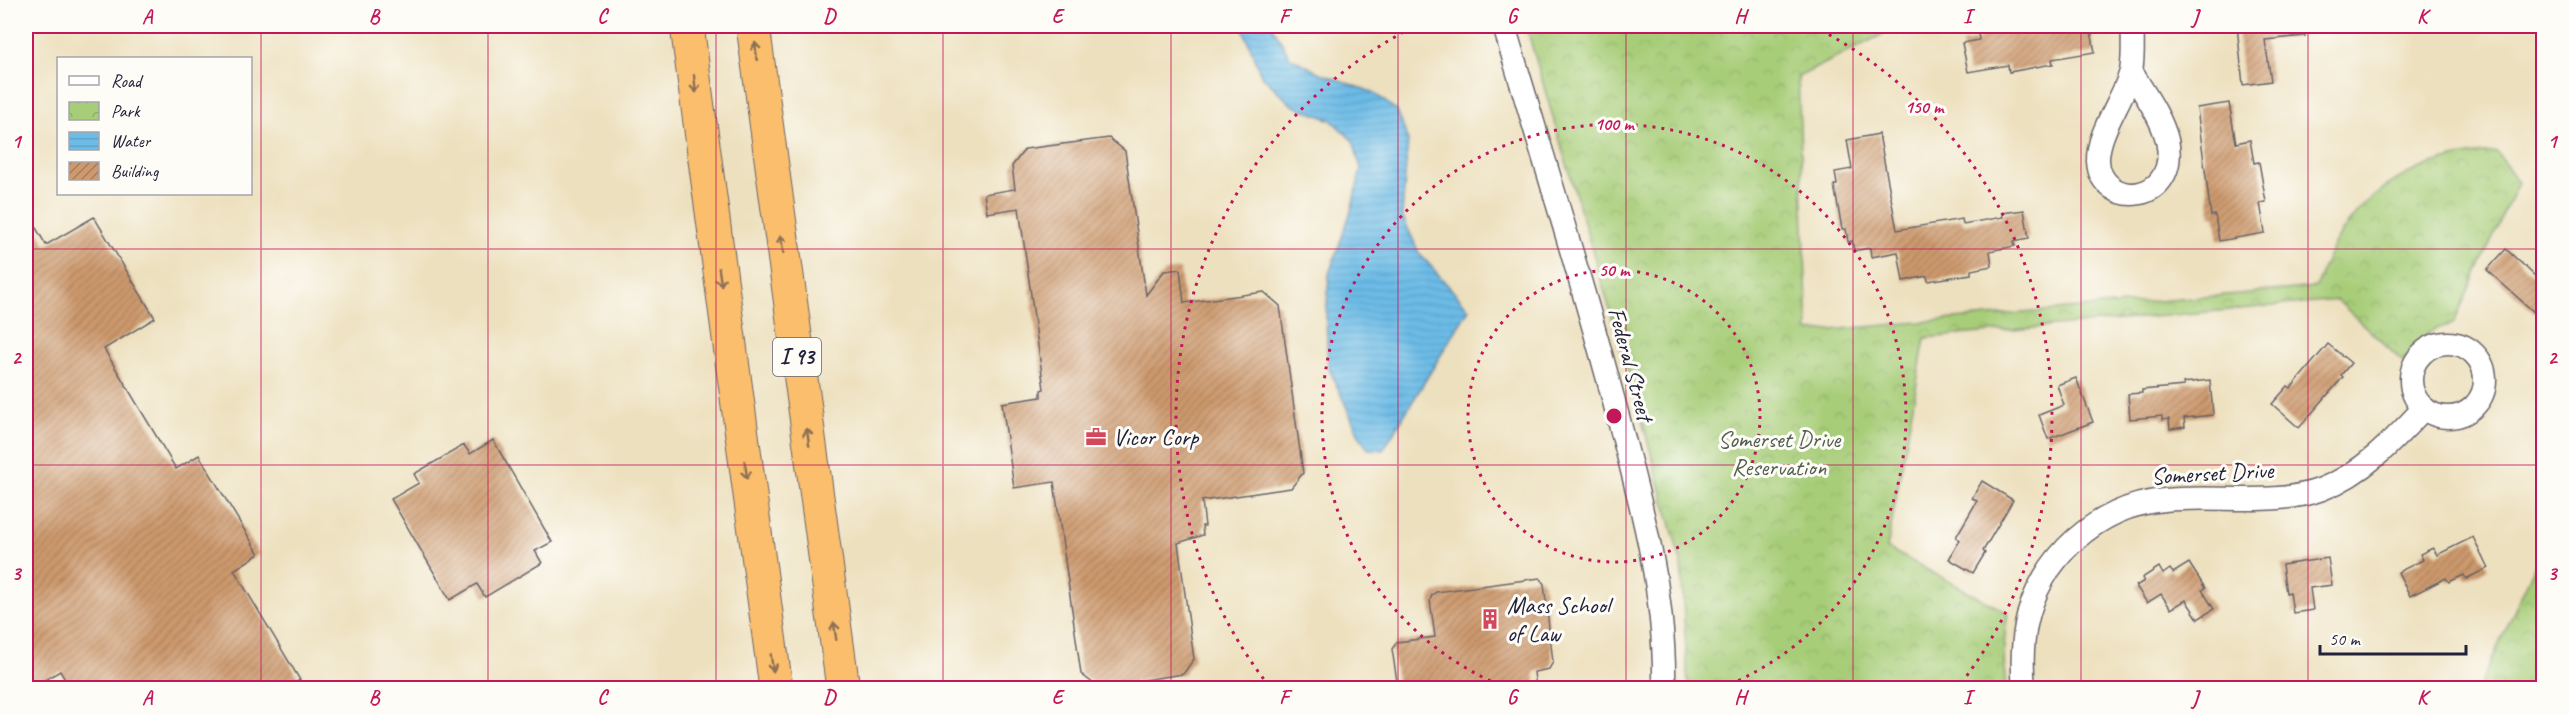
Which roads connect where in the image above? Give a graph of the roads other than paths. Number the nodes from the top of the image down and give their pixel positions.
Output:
1 (687, 26) edge
2 (753, 26) edge
3 (1504, 26) edge
4 (2133, 26) edge
5 (2131, 71) junction
6 (2424, 408) dead end
7 (776, 688) edge
8 (843, 688) edge
9 (1664, 688) edge
10 (2024, 688) edge

1 -> 7 highway
8 -> 2 highway, I 93
3 - 9 street, Federal Street
4 - 5 street
5 - 5 street
6 - 10 street, Somerset Drive

